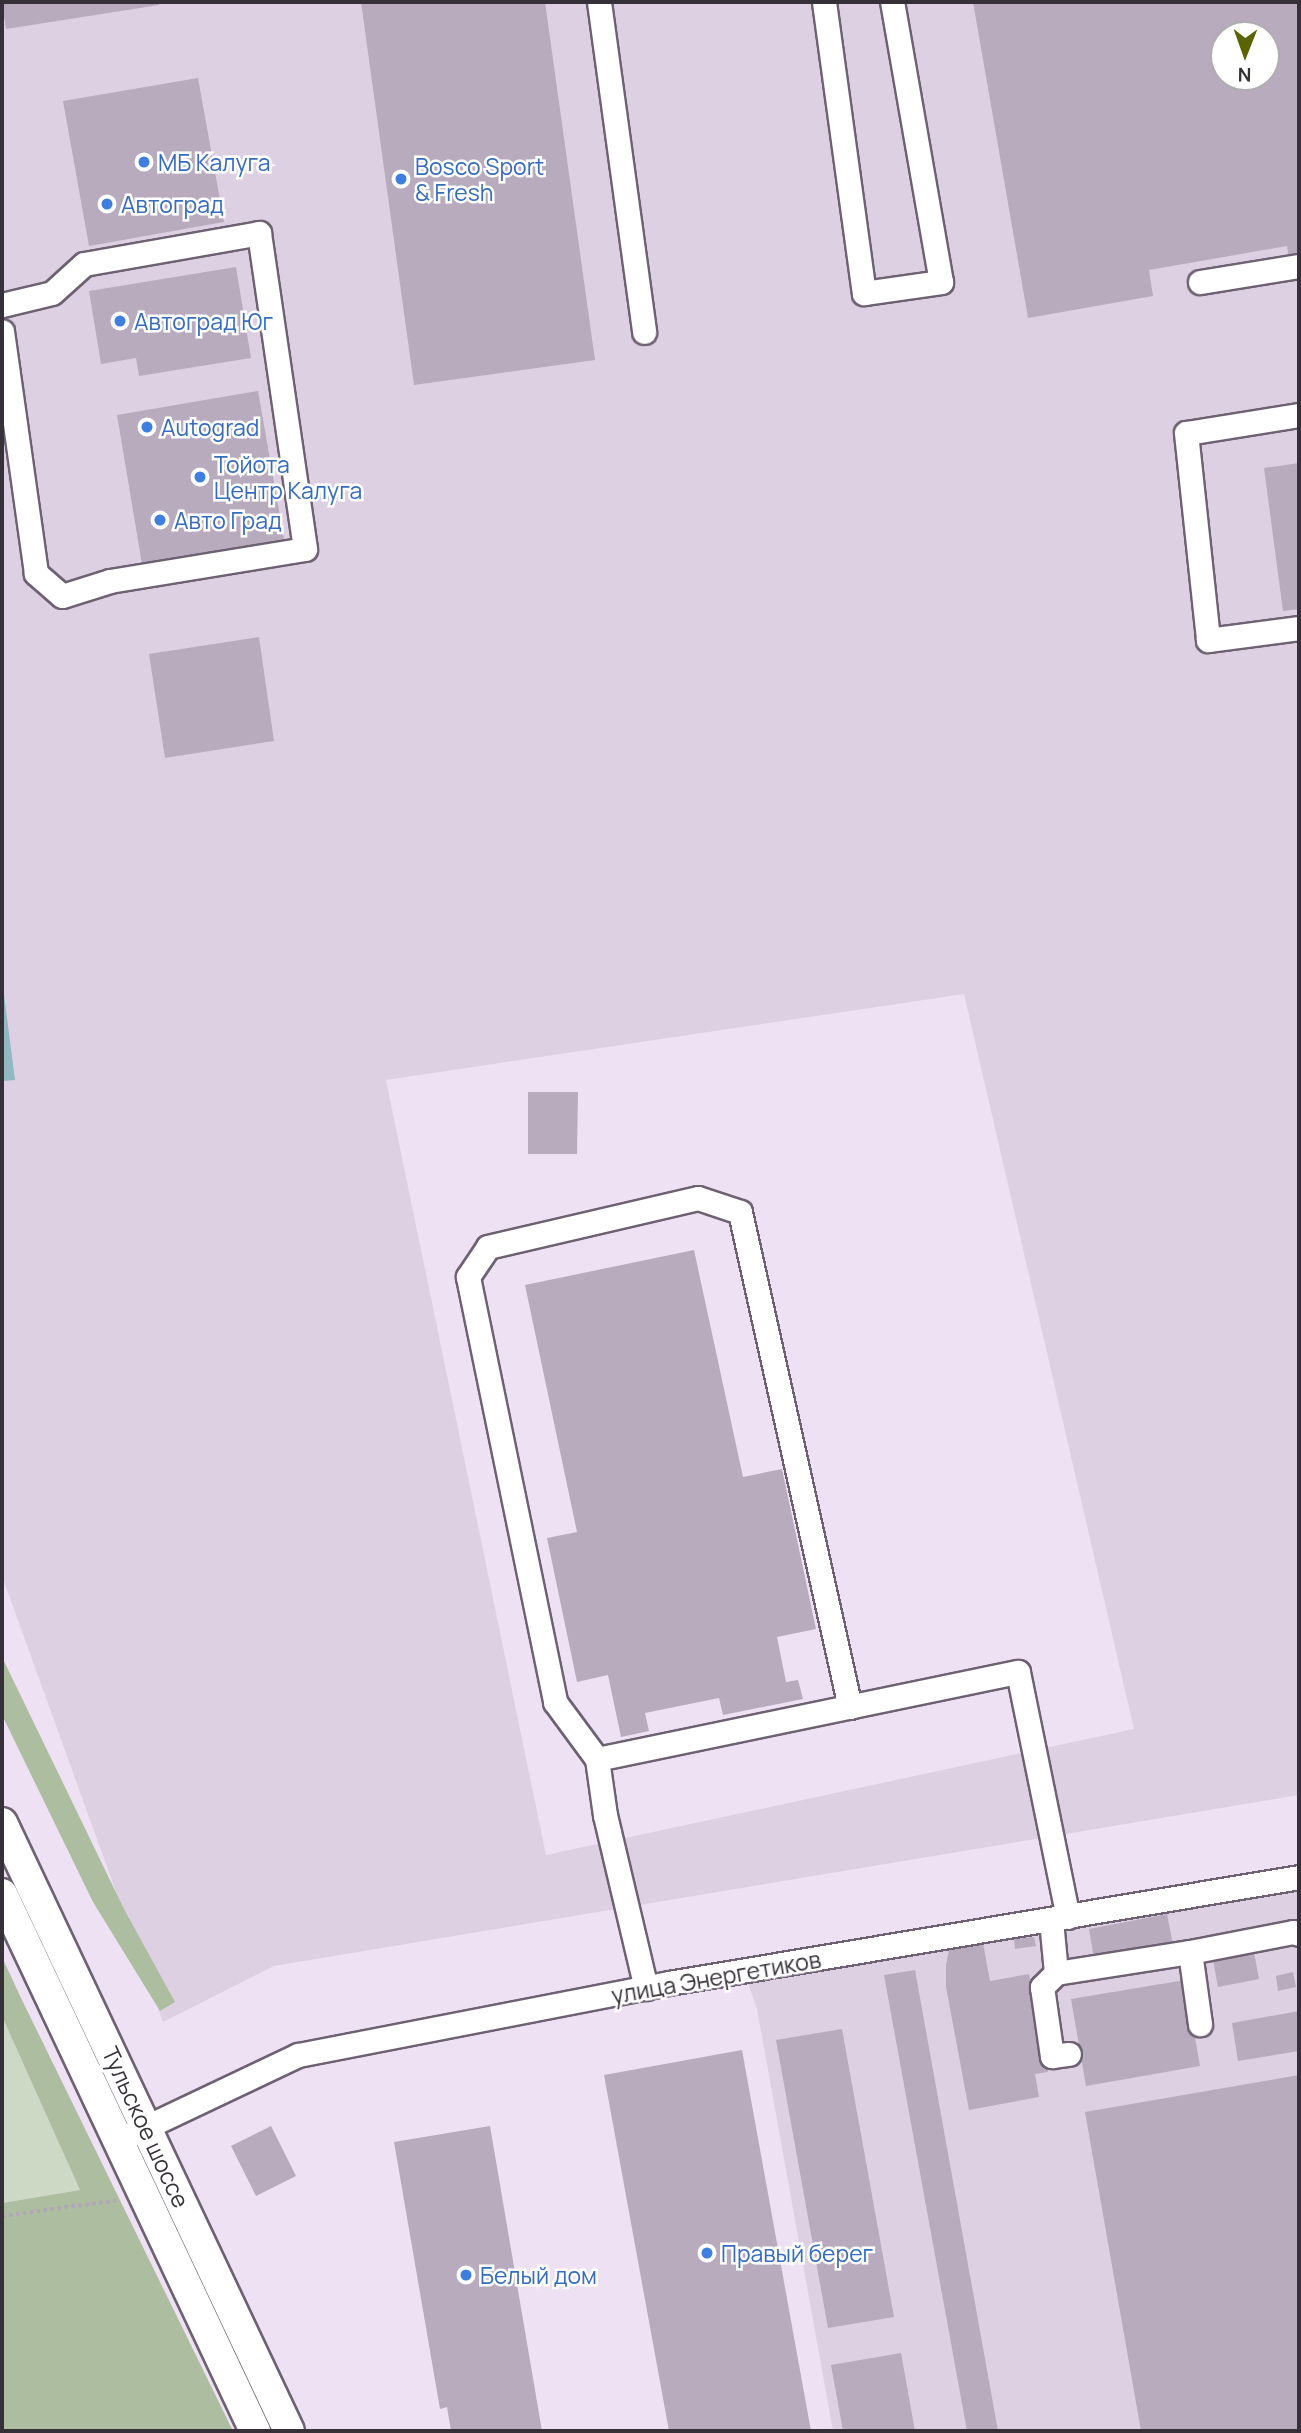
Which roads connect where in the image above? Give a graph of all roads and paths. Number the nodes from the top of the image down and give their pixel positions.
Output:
1 (599, 2) edge
2 (824, 2) edge
3 (892, 2) edge
4 (1299, 266) edge
5 (1200, 282) dead end
6 (2, 305) edge
7 (2, 331) edge
8 (645, 331) dead end
9 (1299, 415) edge
10 (1299, 628) edge
11 (850, 1707) junction
12 (597, 1759) junction
13 (2, 1823) edge
14 (1299, 1877) edge
15 (2, 1894) edge
16 (1060, 1919) junction
17 (1299, 1934) edge
18 (1189, 1952) junction
19 (1056, 1973) junction
20 (646, 1988) junction
21 (1200, 2024) dead end
22 (1069, 2054) dead end
23 (147, 2127) junction
24 (119, 2140) junction
25 (145, 2196) junction
26 (2, 2216) edge
27 (255, 2431) edge
28 (289, 2431) edge

1 - 8 street
2 - 3 street
4 - 5 street
6 - 7 street
9 - 10 street
11 - 12 street
11 - 12 street
11 - 16 street
12 - 20 street
13 - 23 main road, Тульское шоссе
14 - 16 street, улица Энергетиков
15 - 24 main road, Тульское шоссе
16 - 19 street
16 - 20 street, улица Энергетиков
17 - 18 street
18 - 19 street
18 - 21 street
19 - 22 street
20 - 23 street, улица Энергетиков
23 - 24 street, улица Энергетиков
23 - 28 main road, Тульское шоссе
24 - 25 main road, Тульское шоссе
25 - 26 path
25 - 27 main road, Тульское шоссе

